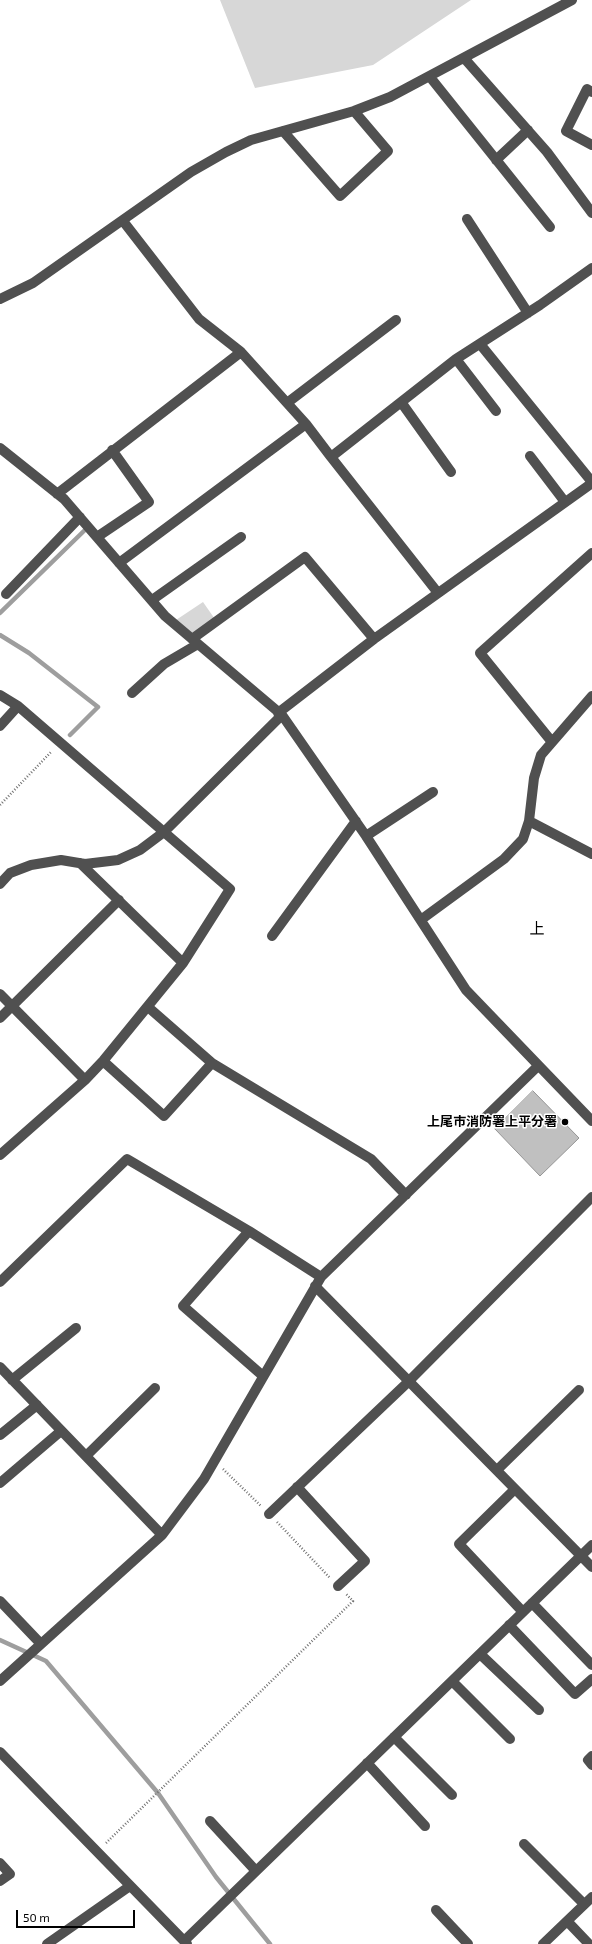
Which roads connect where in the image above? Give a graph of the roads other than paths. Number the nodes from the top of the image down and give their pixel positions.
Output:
1 (572, 0) edge
2 (464, 58) junction
3 (430, 77) junction
4 (592, 92) edge
5 (354, 111) junction
6 (283, 130) junction
7 (528, 130) junction
8 (592, 145) edge
9 (496, 160) junction
10 (592, 213) edge
11 (467, 219) dead end
12 (124, 221) junction
13 (550, 227) dead end
14 (592, 268) edge
15 (0, 299) edge
16 (528, 313) junction
17 (396, 320) dead end
18 (480, 344) junction
19 (240, 352) junction
20 (456, 359) junction
21 (401, 402) junction
22 (287, 403) junction
23 (496, 411) dead end
24 (306, 424) junction
25 (0, 448) edge
26 (112, 450) junction
27 (530, 456) dead end
28 (331, 457) junction
29 (451, 472) dead end
30 (592, 483) edge
31 (57, 494) junction
32 (565, 502) junction
33 (80, 517) junction
34 (97, 537) junction
35 (241, 537) dead end
36 (592, 553) edge
37 (119, 563) junction
38 (438, 593) junction
39 (6, 594) dead end
40 (152, 600) junction
41 (374, 639) junction
42 (195, 641) junction
43 (132, 693) dead end
44 (0, 695) edge
45 (592, 696) edge
46 (18, 706) junction
47 (280, 714) junction
48 (0, 726) edge
49 (552, 742) junction
50 (433, 792) dead end
51 (529, 820) junction
52 (356, 821) junction
53 (164, 832) junction
54 (366, 836) junction
55 (592, 854) edge
56 (80, 863) junction
57 (0, 884) edge
58 (119, 900) junction
59 (422, 919) junction
60 (272, 936) dead end
61 (183, 963) junction
62 (0, 994) edge
63 (12, 1006) junction
64 (148, 1007) junction
65 (0, 1018) edge
66 (102, 1060) junction
67 (212, 1063) junction
68 (538, 1066) junction
69 (85, 1080) junction
70 (592, 1122) edge
71 (0, 1155) edge
72 (406, 1195) junction
73 (592, 1197) edge
74 (250, 1231) junction
75 (322, 1277) junction
76 (0, 1282) edge
77 (315, 1286) junction
78 (76, 1328) dead end
79 (0, 1367) edge
80 (263, 1376) junction
81 (12, 1380) junction
82 (408, 1381) junction
83 (155, 1388) dead end
84 (579, 1390) dead end
85 (36, 1405) junction
86 (61, 1431) junction
87 (0, 1435) edge
88 (86, 1456) junction
89 (497, 1470) junction
90 (0, 1483) edge
91 (297, 1488) junction
92 (515, 1489) junction
93 (269, 1514) road end
94 (162, 1535) junction
95 (592, 1545) edge
96 (581, 1556) junction
97 (592, 1567) edge
98 (338, 1586) road end
99 (0, 1600) edge
100 (532, 1603) junction
101 (523, 1612) junction
102 (509, 1625) junction
103 (41, 1644) junction
104 (480, 1654) junction
105 (592, 1665) edge
106 (592, 1679) edge
107 (452, 1681) junction
108 (0, 1682) edge
109 (539, 1710) dead end
110 (394, 1737) junction
111 (510, 1739) dead end
112 (0, 1752) edge
113 (592, 1756) edge
114 (367, 1763) junction
115 (592, 1765) edge
116 (452, 1795) dead end
117 (210, 1820) dead end
118 (425, 1826) dead end
119 (524, 1844) dead end
120 (0, 1863) edge
121 (256, 1871) junction
122 (0, 1881) edge
123 (130, 1886) junction
124 (592, 1897) edge
125 (584, 1904) junction
126 (436, 1910) dead end
127 (566, 1921) junction
128 (185, 1943) edge
129 (47, 1944) edge
130 (468, 1944) edge
131 (544, 1944) edge
132 (589, 1944) edge

1 - 2 street
2 - 3 street
2 - 7 street
3 - 5 street
3 - 9 street
4 - 8 street
5 - 6 street
5 - 6 street
6 - 12 street
7 - 9 street
7 - 10 street
9 - 13 street
11 - 16 street
12 - 15 street
12 - 19 street
14 - 16 street
16 - 18 street
17 - 22 street
18 - 20 street
18 - 30 street
19 - 22 street
19 - 26 street
20 - 21 street
20 - 23 street
21 - 28 street
21 - 29 street
22 - 24 street
24 - 28 street
24 - 37 street
25 - 31 street
26 - 31 street
26 - 34 street
27 - 32 street
28 - 38 street
30 - 32 street
31 - 33 street
32 - 38 street
33 - 34 street
33 - 39 street
34 - 37 street
35 - 40 street
36 - 49 street
37 - 40 street
38 - 41 street
40 - 42 street
41 - 42 street
41 - 47 street
42 - 43 street
42 - 47 street
44 - 46 street
45 - 49 street
46 - 48 street
46 - 53 street
47 - 52 street
47 - 53 street
49 - 51 street
50 - 54 street
51 - 55 street
51 - 59 street
52 - 54 street
52 - 60 street
53 - 56 street
53 - 61 street
54 - 59 street
56 - 57 street
56 - 58 street
58 - 61 street
58 - 63 street
59 - 68 street
61 - 64 street
62 - 63 street
63 - 65 street
63 - 69 street
64 - 66 street
64 - 67 street
66 - 67 street
66 - 69 street
67 - 72 street
68 - 70 street
68 - 72 street
69 - 71 street
72 - 75 street
73 - 82 street
74 - 75 street
74 - 76 street
74 - 80 street
75 - 77 street
77 - 80 street
77 - 82 street
78 - 81 street
79 - 81 street
80 - 94 street
81 - 85 street
82 - 89 street
82 - 91 street
83 - 88 street
84 - 89 street
85 - 86 street
85 - 87 street
86 - 88 street
86 - 90 street
88 - 94 street
89 - 92 street
91 - 93 street
91 - 98 street
92 - 96 street
92 - 101 street
94 - 103 street
95 - 96 street
96 - 97 street
96 - 100 street
99 - 103 street
100 - 101 street
100 - 105 street
101 - 102 street
102 - 104 street
102 - 106 street
103 - 108 street
104 - 107 street
104 - 109 street
107 - 110 street
107 - 111 street
110 - 114 street
110 - 116 street
112 - 123 street
113 - 115 street
114 - 118 street
114 - 121 street
117 - 121 street
119 - 125 street
120 - 122 street
121 - 128 street
123 - 128 street
123 - 129 street
124 - 125 street
125 - 127 street
126 - 130 street
127 - 131 street
127 - 132 street

